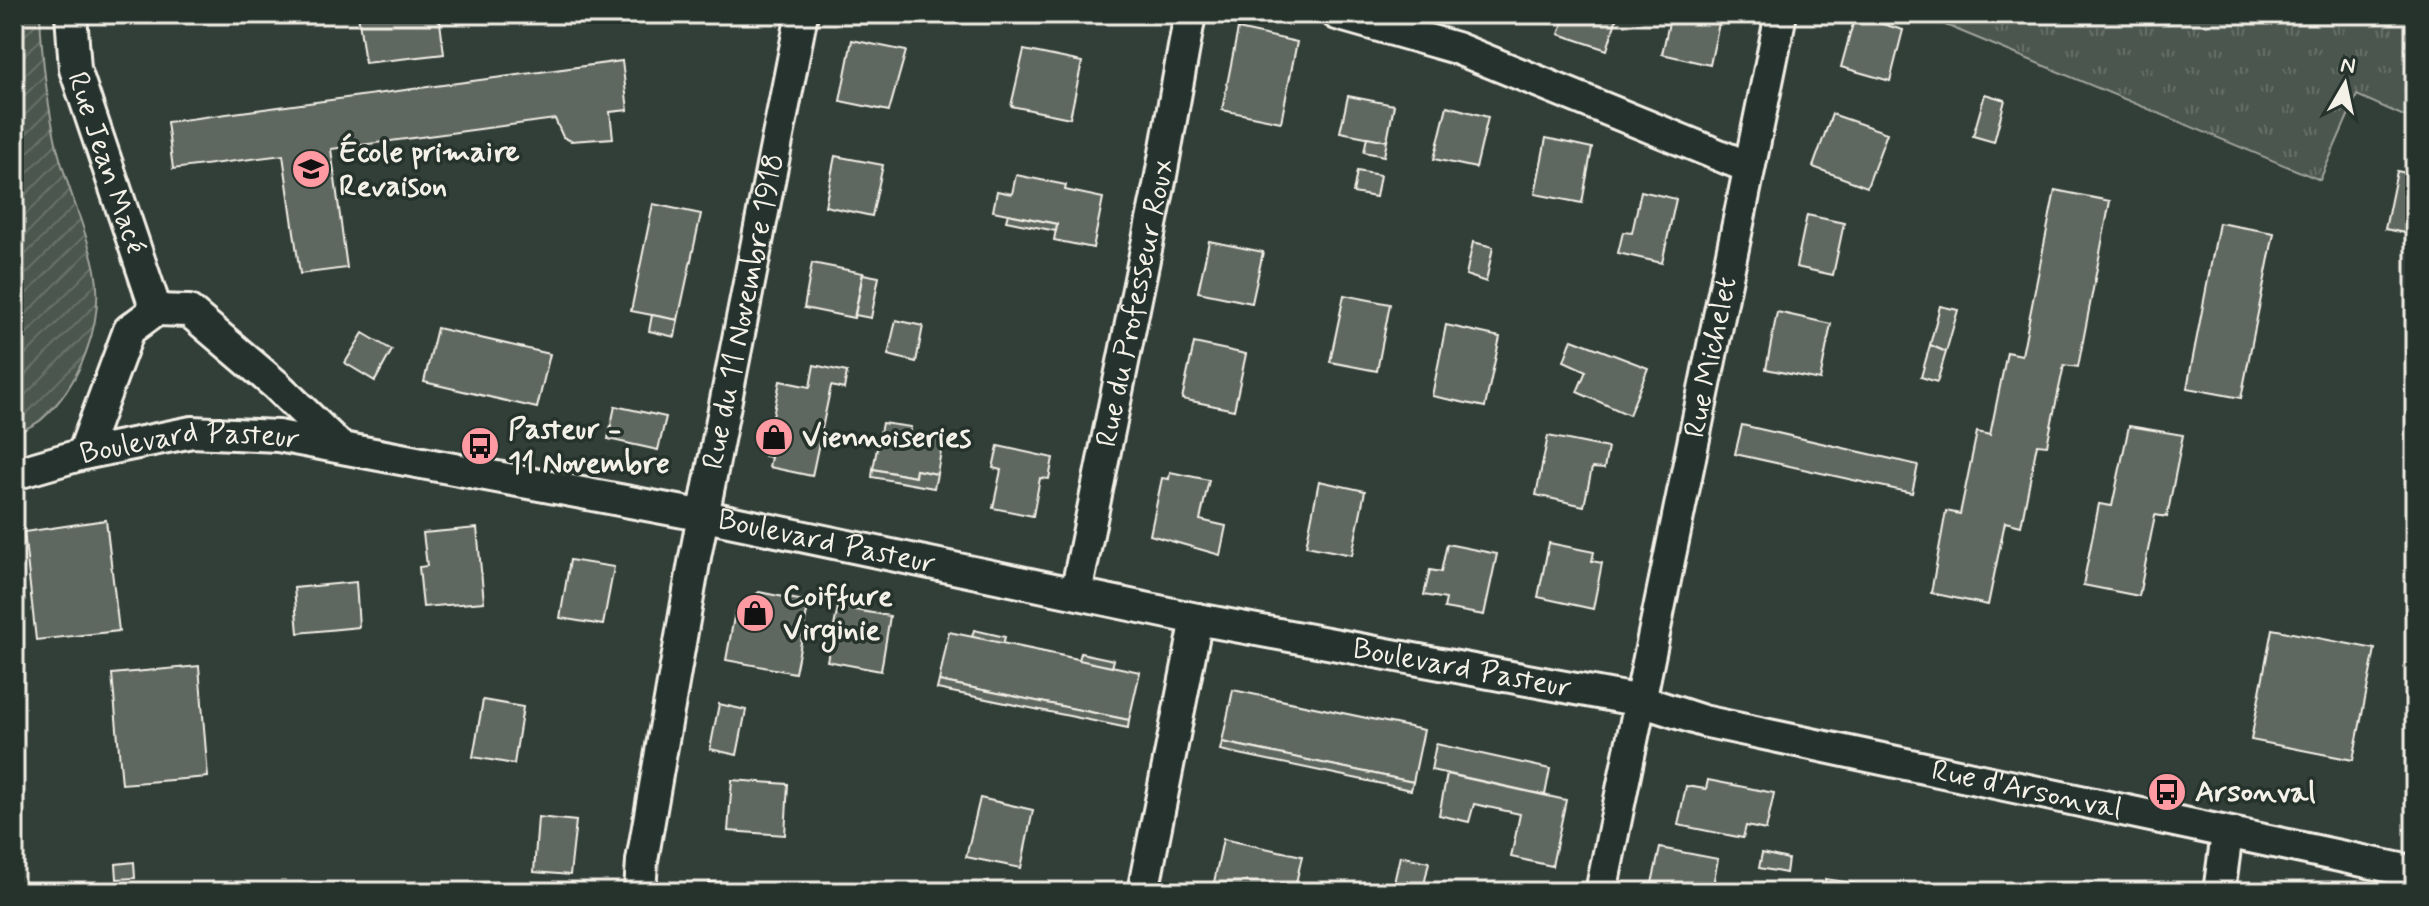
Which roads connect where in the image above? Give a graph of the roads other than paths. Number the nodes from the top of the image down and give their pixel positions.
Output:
1 (71, 14) edge
2 (802, 14) edge
3 (1190, 14) edge
4 (1337, 14) edge
5 (1781, 14) edge
6 (1748, 167) junction
7 (156, 310) junction
8 (339, 446) junction
9 (83, 454) junction
10 (14, 474) edge
11 (705, 516) junction
12 (1076, 593) junction
13 (1197, 619) junction
14 (1641, 701) junction
15 (2227, 834) junction
16 (2415, 872) edge
17 (640, 892) edge
18 (1143, 892) edge
19 (1601, 892) edge
20 (2219, 892) edge

1 - 7 street, Rue Jean Macé
2 - 11 street, Rue du 11 Novembre 1918
3 - 12 street, Rue du Professeur Roux
4 - 6 street
5 - 6 street, Rue Michelet
6 - 14 street, Rue Michelet
7 - 8 street
7 - 9 street
8 - 9 street, Boulevard Pasteur
8 - 11 street, Boulevard Pasteur
9 - 10 street, Boulevard Pasteur
11 - 12 street, Boulevard Pasteur
11 - 17 street, Rue du 11 Novembre 1918
12 - 13 street, Boulevard Pasteur
13 - 14 street, Boulevard Pasteur
13 - 18 street
14 - 15 street, Rue d'Arsonval
14 - 19 street, Rue Michelet
15 - 16 street, Rue d'Arsonval
15 - 20 street

